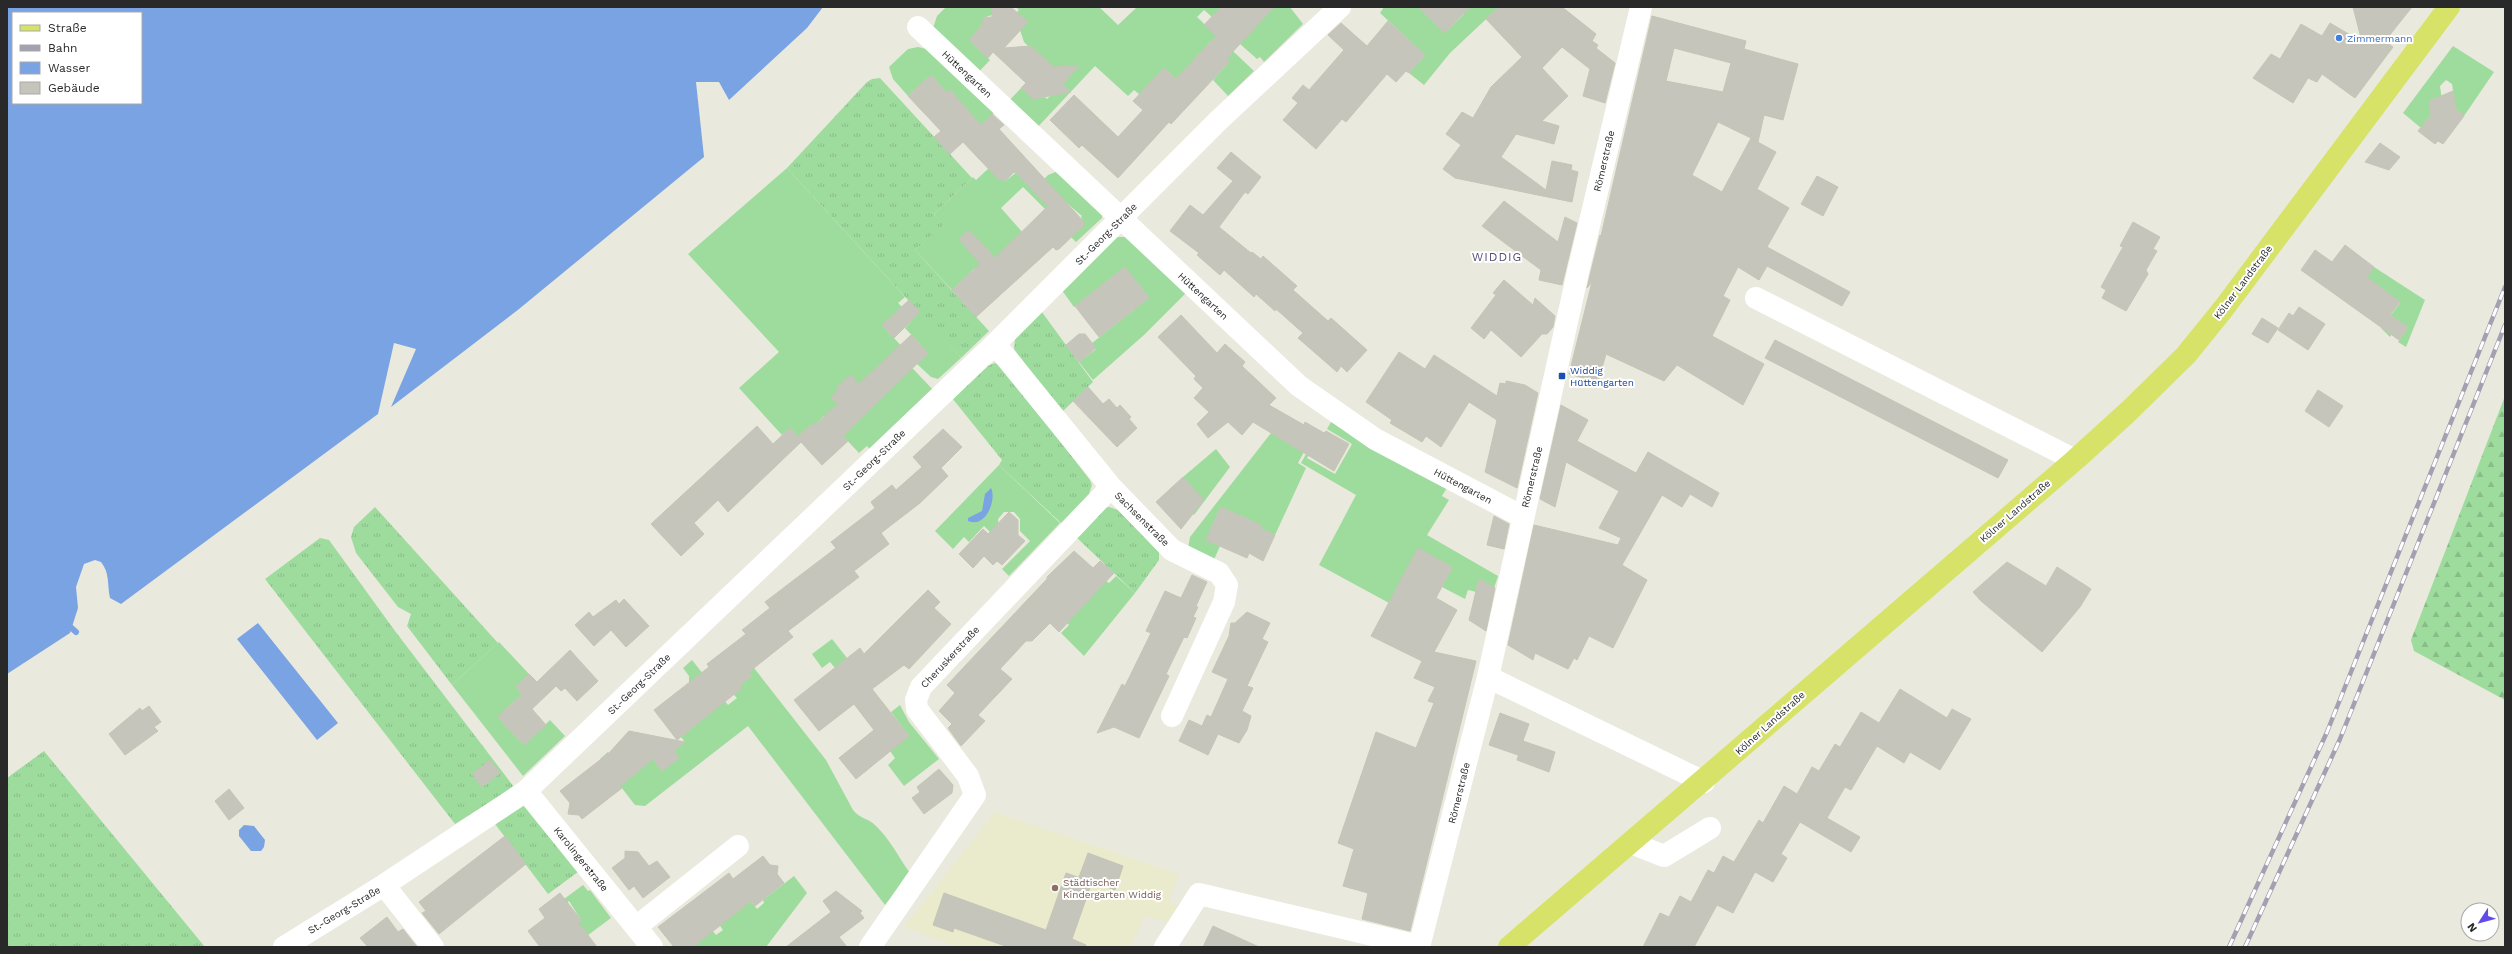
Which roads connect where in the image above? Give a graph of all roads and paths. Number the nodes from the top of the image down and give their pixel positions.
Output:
1 (1340, 7) edge
2 (1641, 7) edge
3 (2449, 7) edge
4 (918, 27) dead end
5 (1121, 220) junction
6 (1756, 298) dead end
7 (995, 344) junction
8 (2075, 460) junction
9 (1111, 487) junction
10 (1523, 517) junction
11 (1488, 677) junction
12 (1172, 716) dead end
13 (1704, 782) junction
14 (526, 791) junction
15 (1710, 828) dead end
16 (1631, 843) junction
17 (738, 846) dead end
18 (384, 885) junction
19 (636, 927) junction
20 (284, 947) edge
21 (433, 947) edge
22 (652, 947) edge
23 (870, 947) edge
24 (1165, 947) edge
25 (1419, 947) edge
26 (1510, 947) edge

1 - 5 street, St.-Georg-Straße
2 - 10 street, Römerstraße
3 - 8 main road, Kölner Landstraße
4 - 5 street, Hüttengarten
5 - 7 street, St.-Georg-Straße
5 - 10 street, Hüttengarten
6 - 8 street
7 - 9 street, Sachsenstraße
7 - 14 street, St.-Georg-Straße
8 - 13 main road, Kölner Landstraße
9 - 12 street, Sachsenstraße
9 - 23 street, Cheruskerstraße
10 - 11 street, Römerstraße
11 - 13 street
11 - 25 street, Römerstraße
13 - 16 main road, Kölner Landstraße
14 - 18 street, St.-Georg-Straße
14 - 19 street, Karolingerstraße
15 - 16 street
16 - 26 main road, Kölner Landstraße
17 - 19 street
18 - 20 street, St.-Georg-Straße
18 - 21 street, St.-Georg-Straße
19 - 22 street, Karolingerstraße
24 - 25 street, Römerstraße

